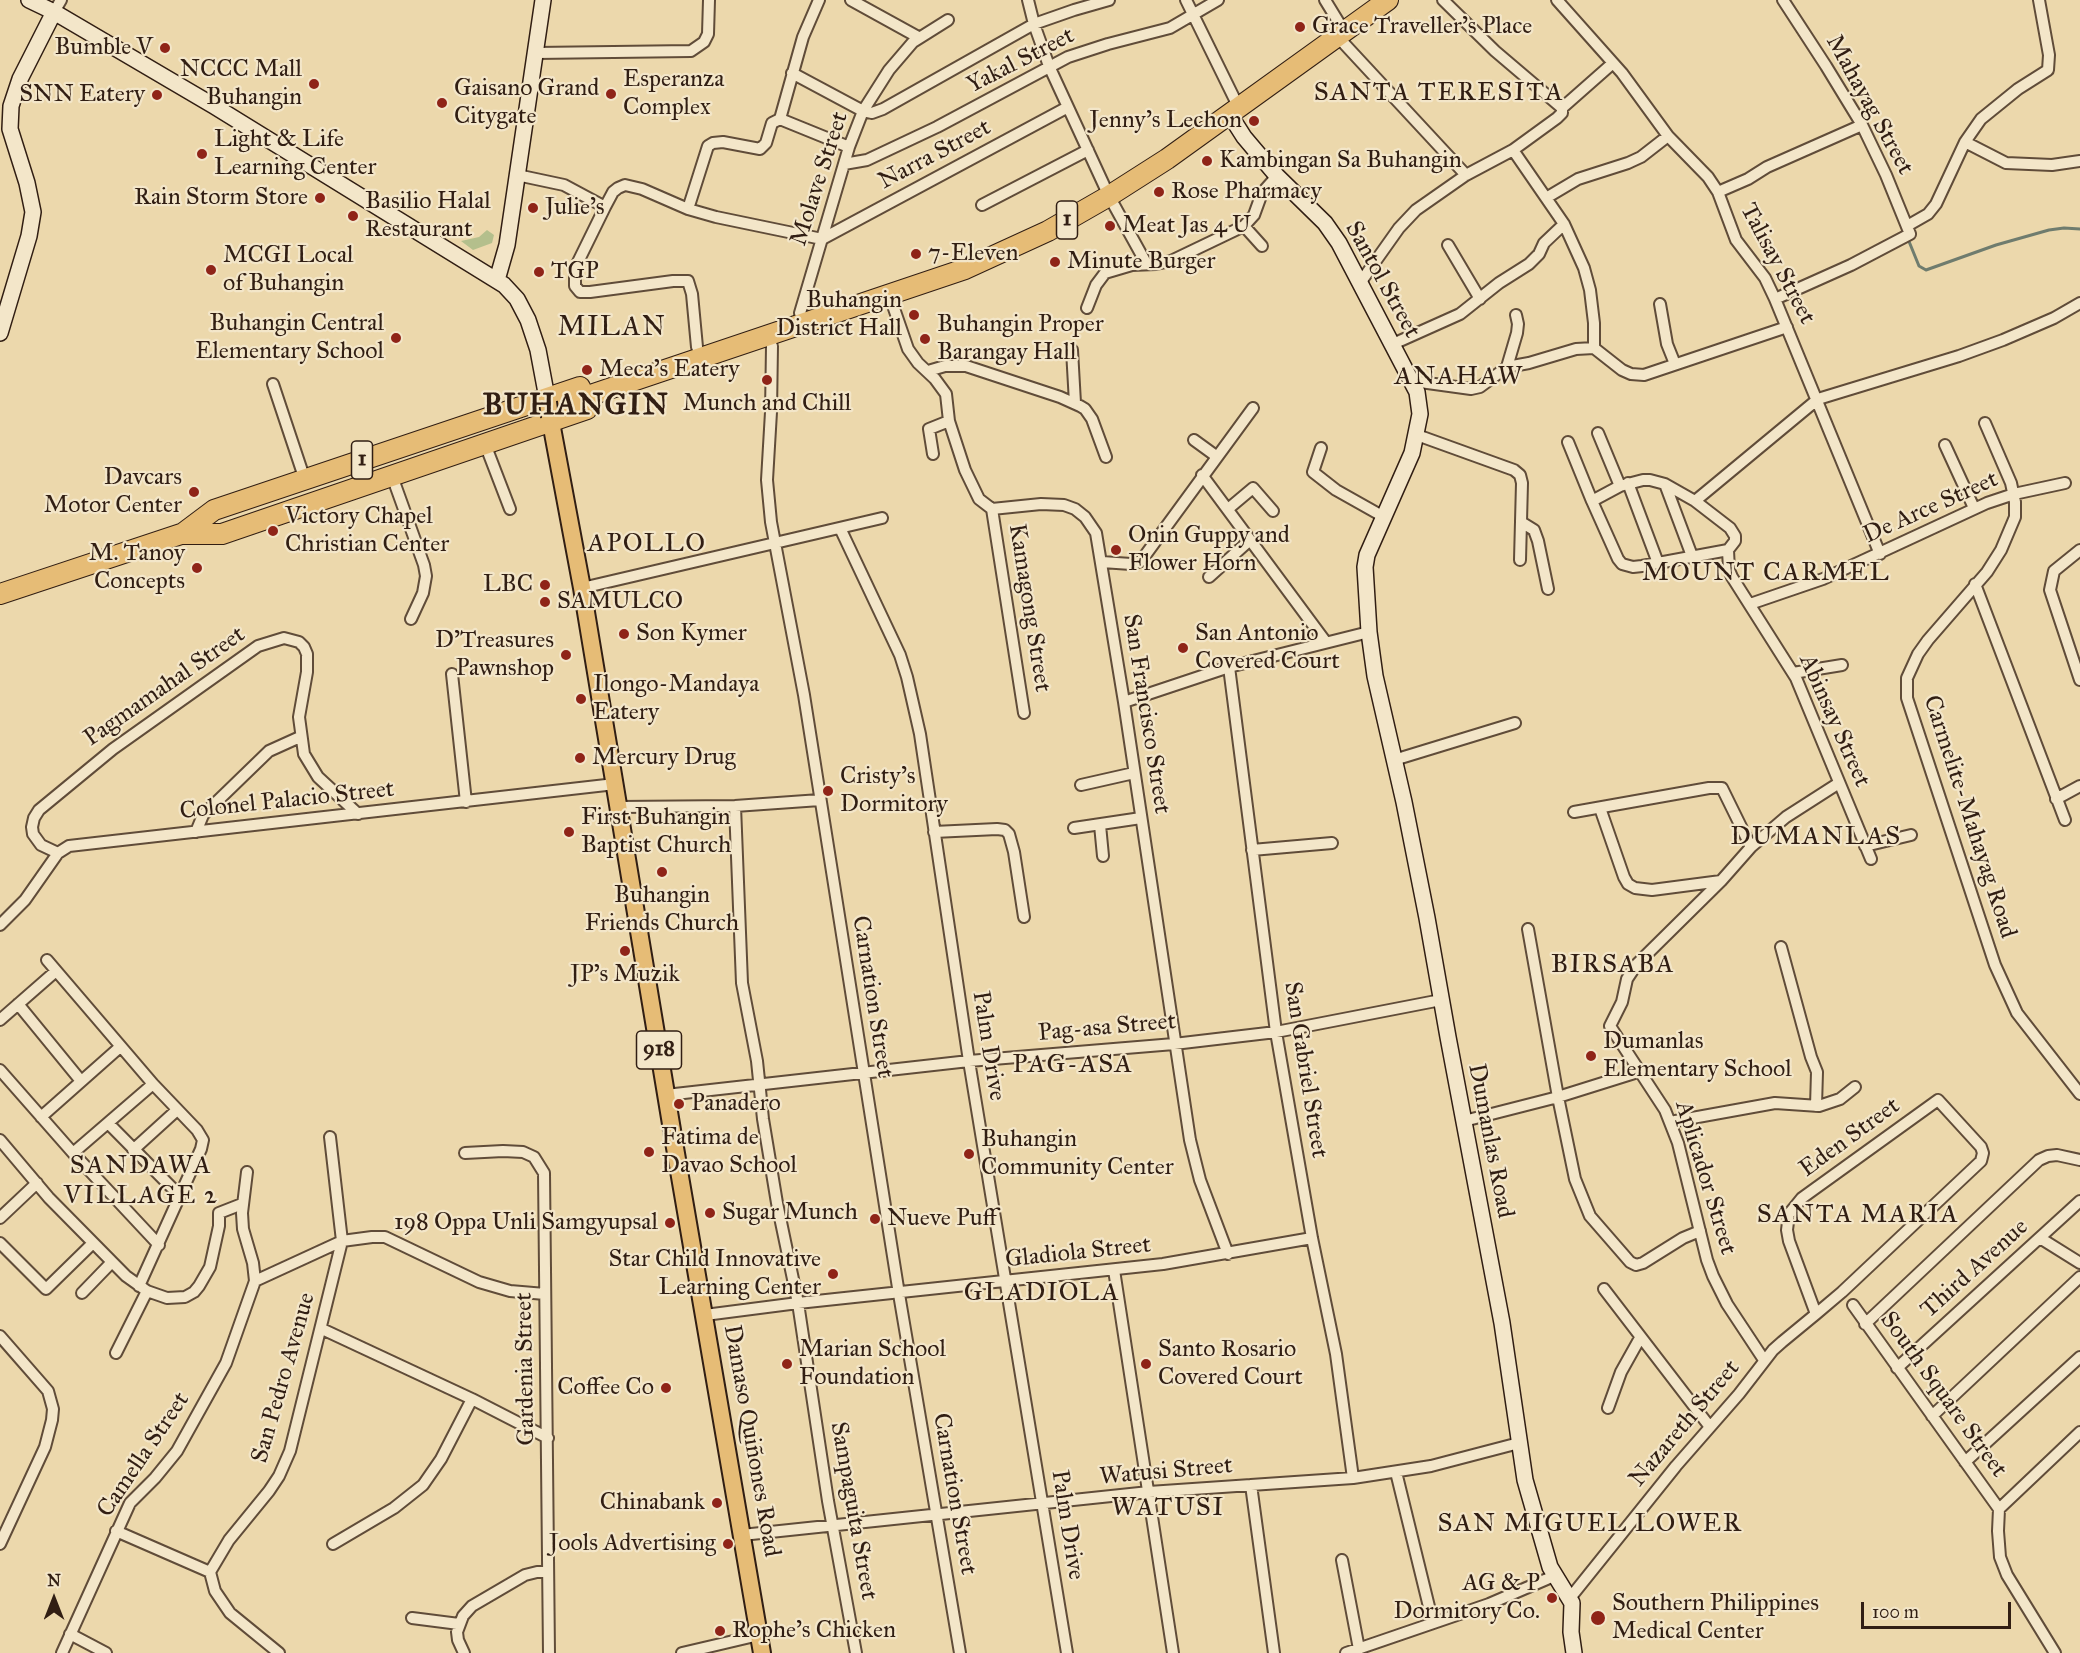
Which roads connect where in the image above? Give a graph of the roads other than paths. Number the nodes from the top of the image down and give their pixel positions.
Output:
1 (29, 0) edge
2 (543, 0) edge
3 (709, 0) edge
4 (819, 0) edge
5 (851, 0) edge
6 (1028, 0) edge
7 (1109, 0) edge
8 (1186, 0) edge
9 (1218, 0) edge
10 (1325, 0) edge
11 (1388, 0) edge
12 (1443, 0) edge
13 (1557, 0) edge
14 (2039, 0) edge
15 (1786, 1) edge
16 (57, 6) edge
17 (1193, 16) junction
18 (948, 20) dead end
19 (1034, 24) junction
20 (1341, 34) junction
21 (918, 37) junction
22 (536, 53) junction
23 (1613, 63) junction
24 (1049, 66) junction
25 (792, 73) junction
26 (1068, 107) junction
27 (1562, 108) junction
28 (863, 111) junction
29 (1234, 112) junction
30 (780, 119) junction
31 (1862, 125) junction
32 (1668, 136) junction
33 (1965, 142) junction
34 (849, 147) junction
35 (1088, 150) junction
36 (1513, 150) junction
37 (2080, 161) edge
38 (844, 164) junction
39 (518, 175) junction
40 (1466, 175) junction
41 (1277, 176) junction
42 (1718, 192) junction
43 (1109, 196) junction
44 (1546, 198) junction
45 (982, 205) dead end
46 (604, 207) junction
47 (688, 209) junction
48 (1564, 224) junction
49 (1244, 226) junction
50 (1909, 230) junction
51 (822, 239) junction
52 (1448, 245) dead end
53 (1262, 246) dead end
54 (1146, 263) junction
55 (497, 280) junction
56 (1360, 283) junction
57 (889, 294) junction
58 (1480, 299) junction
59 (1775, 299) junction
60 (869, 301) junction
61 (2080, 303) edge
62 (1660, 304) dead end
63 (1087, 308) dead end
64 (800, 313) junction
65 (1516, 315) dead end
66 (1787, 327) junction
67 (0, 333) edge
68 (1393, 344) junction
69 (772, 346) junction
70 (698, 347) junction
71 (1594, 348) junction
72 (1072, 350) dead end
73 (1675, 364) junction
74 (1507, 367) junction
75 (928, 371) junction
76 (1413, 381) junction
77 (273, 384) dead end
78 (1818, 399) junction
79 (1075, 403) junction
80 (1253, 408) dead end
81 (549, 410) junction
82 (950, 421) junction
83 (1985, 423) dead end
84 (1598, 434) dead end
85 (1417, 435) junction
86 (1194, 440) dead end
87 (1568, 442) dead end
88 (485, 444) junction
89 (1945, 445) dead end
90 (1320, 448) dead end
91 (933, 454) dead end
92 (1216, 456) junction
93 (1106, 457) dead end
94 (1202, 475) junction
95 (392, 476) junction
96 (305, 480) junction
97 (2065, 483) dead end
98 (1665, 484) junction
99 (1624, 485) junction
100 (2014, 494) junction
101 (1592, 501) junction
102 (1695, 501) junction
103 (1974, 508) junction
104 (510, 509) dead end
105 (992, 509) junction
106 (1228, 509) junction
107 (1273, 512) dead end
108 (882, 518) dead end
109 (1384, 518) junction
110 (1521, 522) junction
111 (840, 528) junction
112 (182, 534) junction
113 (1250, 540) junction
114 (775, 544) junction
115 (1728, 550) junction
116 (2080, 550) edge
117 (1880, 554) junction
118 (1692, 556) junction
119 (1520, 560) dead end
120 (1102, 562) junction
121 (1658, 563) junction
122 (1209, 577) dead end
123 (1976, 584) junction
124 (582, 588) junction
125 (1548, 589) dead end
126 (0, 594) edge
127 (1750, 604) junction
128 (411, 619) dead end
129 (1369, 632) junction
130 (1325, 641) junction
131 (1842, 665) dead end
132 (1229, 667) junction
133 (1793, 673) junction
134 (452, 674) dead end
135 (2080, 680) edge
136 (1124, 702) junction
137 (1024, 713) dead end
138 (1515, 723) dead end
139 (300, 736) junction
140 (1394, 760) junction
141 (1134, 773) junction
142 (1839, 783) junction
143 (615, 784) junction
144 (1081, 784) dead end
145 (2080, 786) edge
146 (2056, 799) junction
147 (820, 800) junction
148 (466, 802) junction
149 (735, 806) junction
150 (619, 807) junction
151 (1600, 808) junction
152 (1574, 812) dead end
153 (358, 814) junction
154 (1141, 818) junction
155 (2065, 820) dead end
156 (1100, 825) junction
157 (1074, 828) dead end
158 (196, 832) junction
159 (933, 832) junction
160 (1911, 835) dead end
161 (1332, 843) dead end
162 (1865, 846) junction
163 (1751, 847) junction
164 (1252, 850) junction
165 (58, 853) junction
166 (1102, 856) dead end
167 (1871, 859) dead end
168 (1721, 880) junction
169 (1024, 917) dead end
170 (0, 925) edge
171 (1528, 929) dead end
172 (1781, 947) dead end
173 (46, 960) dead end
174 (56, 971) junction
175 (1441, 1000) junction
176 (18, 1004) junction
177 (0, 1020) edge
178 (1276, 1032) junction
179 (1174, 1044) junction
180 (120, 1047) junction
181 (969, 1061) junction
182 (0, 1070) edge
183 (1641, 1071) junction
184 (863, 1074) junction
185 (81, 1081) junction
186 (153, 1084) junction
187 (759, 1085) junction
188 (1855, 1087) dead end
189 (2080, 1094) edge
190 (666, 1095) junction
191 (1558, 1097) junction
192 (1938, 1100) joint
193 (1816, 1106) junction
194 (177, 1110) junction
195 (41, 1117) junction
196 (1464, 1121) junction
197 (1670, 1122) junction
198 (108, 1123) junction
199 (330, 1137) dead end
200 (0, 1140) edge
201 (133, 1150) junction
202 (73, 1153) junction
203 (465, 1153) dead end
204 (2080, 1160) edge
205 (247, 1172) dead end
206 (37, 1183) junction
207 (179, 1195) junction
208 (242, 1204) junction
209 (2078, 1204) edge
210 (0, 1218) edge
211 (1700, 1231) junction
212 (1312, 1238) junction
213 (2040, 1238) junction
214 (342, 1241) junction
215 (0, 1243) edge
216 (93, 1243) junction
217 (159, 1245) junction
218 (1228, 1254) junction
219 (112, 1262) junction
220 (2080, 1263) edge
221 (1114, 1270) junction
222 (2080, 1277) edge
223 (255, 1281) junction
224 (1005, 1282) junction
225 (143, 1288) junction
226 (1604, 1289) dead end
227 (82, 1293) dead end
228 (545, 1294) junction
229 (899, 1294) junction
230 (798, 1303) junction
231 (1853, 1305) dead end
232 (1816, 1314) junction
233 (705, 1315) junction
234 (1865, 1324) junction
235 (322, 1329) junction
236 (0, 1336) edge
237 (1640, 1338) junction
238 (116, 1353) dead end
239 (2080, 1357) edge
240 (1764, 1360) junction
241 (1897, 1368) junction
242 (472, 1400) junction
243 (1608, 1408) dead end
244 (1932, 1416) junction
245 (1710, 1427) junction
246 (2080, 1432) edge
247 (548, 1438) junction
248 (1519, 1443) junction
249 (1965, 1462) junction
250 (1396, 1472) junction
251 (1353, 1478) junction
252 (1251, 1485) junction
253 (1149, 1492) junction
254 (1043, 1505) junction
255 (1999, 1509) junction
256 (936, 1515) junction
257 (833, 1526) junction
258 (116, 1531) junction
259 (742, 1535) junction
260 (0, 1544) edge
261 (333, 1544) dead end
262 (1342, 1560) dead end
263 (210, 1572) junction
264 (548, 1572) junction
265 (1554, 1576) junction
266 (1570, 1598) junction
267 (412, 1618) dead end
268 (1433, 1623) junction
269 (459, 1624) junction
270 (70, 1634) junction
271 (759, 1635) junction
272 (1359, 1649) junction
273 (62, 1653) edge
274 (106, 1653) edge
275 (279, 1653) edge
276 (464, 1653) edge
277 (549, 1653) edge
278 (682, 1653) edge
279 (762, 1653) edge
280 (856, 1653) edge
281 (960, 1653) edge
282 (1067, 1653) edge
283 (1173, 1653) edge
284 (1274, 1653) edge
285 (1346, 1653) edge
286 (1574, 1653) edge
287 (2055, 1653) edge

1 - 16 main road
2 - 22 main road
3 - 22 street
4 - 25 street
5 - 21 street
6 - 19 street
7 - 19 street
8 - 17 street
9 - 17 street, Yakal Street
10 - 20 street
11 - 20 highway, 1
12 - 27 street
13 - 23 street, Talisay Street
14 - 33 street
15 - 31 street, Mahayag Street
16 - 55 main road
16 - 67 main road
17 - 24 street, Yakal Street
17 - 29 street
18 - 21 street, Molave Street
19 - 24 street
19 - 28 street
20 - 29 highway, 1
20 - 40 street
21 - 28 street, Molave Street
22 - 39 main road
23 - 27 street
23 - 32 street, Talisay Street
24 - 26 street
24 - 38 street, Yakal Street
25 - 28 street
25 - 30 street
26 - 35 street
26 - 51 street, Narra Street
27 - 36 street
28 - 34 street, Molave Street
29 - 41 main road, Santol Street
29 - 43 highway, 1
30 - 34 street
30 - 47 street
31 - 42 street
31 - 50 street, Mahayag Street
32 - 42 street, Talisay Street
32 - 44 street
33 - 37 street
33 - 50 street
34 - 38 street, Molave Street
35 - 43 street
35 - 45 street
36 - 40 street
36 - 44 street
38 - 51 street, Molave Street
39 - 46 street
39 - 55 main road
40 - 56 street
41 - 49 street
41 - 56 main road, Santol Street
42 - 59 street, Talisay Street
43 - 54 street
43 - 57 highway, 1
44 - 48 street
46 - 47 street
46 - 70 street
47 - 51 street
48 - 58 street
48 - 71 street
49 - 53 street
49 - 54 street
50 - 59 street
51 - 64 street, Molave Street
52 - 58 street
54 - 63 street
55 - 81 main road
56 - 68 main road, Santol Street
57 - 60 highway, 1
57 - 75 street
58 - 68 street
59 - 66 street, Talisay Street
60 - 64 highway, 1
60 - 69 highway, 1
60 - 81 highway, 1
61 - 78 street
62 - 73 street
64 - 70 highway, 1
65 - 74 street
66 - 73 street
66 - 78 street, Talisay Street
68 - 76 main road, Santol Street
69 - 81 highway, 1
69 - 114 street, Carnation Street
70 - 81 highway, 1
71 - 73 street
71 - 74 street
72 - 79 street
74 - 76 street
75 - 79 street
75 - 82 street
76 - 85 main road, Santol Street
77 - 96 street
78 - 102 street
78 - 117 street, Talisay Street
79 - 93 street
80 - 92 street
81 - 88 highway, 1
81 - 96 highway, 1
81 - 112 highway, 1
81 - 124 main road, Damaso Quiñones Road / 918
82 - 91 street
82 - 105 street
83 - 100 street, Carmelite-Mahayag Road
84 - 99 street
85 - 109 main road, Santol Street
85 - 110 street
86 - 92 street
87 - 101 street
88 - 95 highway, 1
88 - 104 street
89 - 103 street
90 - 109 street
92 - 94 street
94 - 106 street
94 - 120 street
95 - 112 highway, 1
95 - 128 street
96 - 112 highway, 1
97 - 100 street, De Arce Street
98 - 99 street
98 - 102 street, Abinsay Street
98 - 118 street
99 - 101 street
99 - 121 street
100 - 103 street, De Arce Street
100 - 123 street, Carmelite-Mahayag Road
101 - 121 street
102 - 115 street, Abinsay Street
103 - 117 street, De Arce Street
105 - 120 street, San Francisco Street
105 - 137 street, Kamagong Street
106 - 107 street
106 - 113 street
108 - 111 street
109 - 129 main road, Santol Street
110 - 119 street
110 - 125 street
111 - 114 street
111 - 159 street, Palm Drive
112 - 126 highway, 1
113 - 122 street
113 - 130 street
114 - 124 street
114 - 147 street, Carnation Street
115 - 118 street
115 - 127 street, Abinsay Street
116 - 135 street
117 - 127 street, De Arce Street
118 - 121 street
120 - 136 street, San Francisco Street
123 - 146 street
123 - 189 street, Carmelite-Mahayag Road
124 - 143 main road, Damaso Quiñones Road / 918
127 - 133 street, Abinsay Street
129 - 130 street
129 - 140 main road, Dumanlas Road
130 - 132 street
131 - 133 street
132 - 136 street
132 - 164 street, San Gabriel Street
133 - 142 street, Abinsay Street
134 - 148 street
136 - 141 street, San Francisco Street
138 - 140 street
139 - 153 street, Pagmamahal Street
139 - 158 street
139 - 165 street, Pagmamahal Street
140 - 175 main road, Dumanlas Road
141 - 144 street
141 - 154 street, San Francisco Street
142 - 162 street, Abinsay Street
142 - 163 street, Aplicador Street
143 - 148 street, Colonel Palacio Street
143 - 150 main road, Damaso Quiñones Road / 918
145 - 146 street
146 - 155 street
147 - 149 street
147 - 184 street, Carnation Street
148 - 153 street, Colonel Palacio Street
149 - 150 street
149 - 187 street, Sampaguita Street
150 - 190 main road, Damaso Quiñones Road / 918
151 - 152 street
151 - 163 street
151 - 168 street
153 - 158 street, Colonel Palacio Street
154 - 156 street
154 - 179 street, San Francisco Street
156 - 157 street
156 - 166 street
158 - 165 street, Colonel Palacio Street
159 - 169 street
159 - 181 street, Palm Drive
160 - 162 street
161 - 164 street
162 - 167 street, Abinsay Street
163 - 168 street, Aplicador Street
164 - 178 street, San Gabriel Street
165 - 170 street
168 - 183 street, Aplicador Street
171 - 191 street
172 - 193 street
173 - 174 street
174 - 176 street
174 - 180 street
175 - 178 street, Pag-asa Street
175 - 196 main road, Dumanlas Road
176 - 177 street
176 - 185 street
178 - 179 street, Pag-asa Street
178 - 212 street, San Gabriel Street
179 - 181 street, Pag-asa Street
179 - 218 street, San Francisco Street
180 - 185 street
180 - 186 street
181 - 184 street, Pag-asa Street
181 - 224 street, Palm Drive
182 - 195 street
183 - 191 street
183 - 197 street, Aplicador Street
184 - 187 street, Pag-asa Street
184 - 229 street, Carnation Street
185 - 195 street
186 - 194 street
186 - 198 street
187 - 190 street, Pag-asa Street
187 - 230 street, Sampaguita Street
188 - 193 street
190 - 233 main road, Damaso Quiñones Road / 918
191 - 196 street
191 - 211 street
192 - 232 street, Eden Street
192 - 232 street, Nazareth Street
193 - 197 street
194 - 201 street
194 - 207 street
195 - 202 street
196 - 248 main road, Dumanlas Road
197 - 211 street, Aplicador Street
198 - 201 street
198 - 202 street
199 - 214 street, San Pedro Avenue
200 - 206 street
201 - 207 street
202 - 217 street
203 - 228 street, Gardenia Street
204 - 234 street
205 - 208 street, Camella Street
206 - 210 street
206 - 216 street
207 - 217 street
208 - 223 street, Camella Street
208 - 225 street
209 - 213 street, Third Avenue
211 - 240 street, Aplicador Street
212 - 218 street, Gladiola Street
212 - 251 street, San Gabriel Street
213 - 220 street
213 - 241 street, Third Avenue
214 - 223 street
214 - 228 street
214 - 235 street, San Pedro Avenue
215 - 216 street
216 - 219 street
217 - 225 street
218 - 221 street, Gladiola Street
219 - 225 street
219 - 227 street
221 - 224 street, Gladiola Street
221 - 253 street
222 - 244 street
223 - 258 street, Camella Street
224 - 229 street, Gladiola Street
224 - 254 street, Palm Drive
225 - 238 street
226 - 237 street
228 - 247 street, Gardenia Street
229 - 230 street, Gladiola Street
229 - 256 street, Carnation Street
230 - 233 street, Gladiola Street
230 - 257 street, Sampaguita Street
231 - 234 street, South Square Street
232 - 240 street, Nazareth Street
233 - 259 main road, Damaso Quiñones Road / 918
234 - 241 street, South Square Street
235 - 242 street
235 - 263 street, San Pedro Avenue
236 - 260 street
237 - 243 street
237 - 245 street
239 - 249 street
240 - 245 street, Nazareth Street
241 - 244 street, South Square Street
242 - 247 street
242 - 261 street
244 - 249 street, South Square Street
245 - 266 street, Nazareth Street
246 - 255 street
247 - 264 street, Gardenia Street
248 - 250 street, Watusi Street
248 - 265 main road, Dumanlas Road
249 - 255 street, South Square Street
250 - 251 street, Watusi Street
250 - 268 street
251 - 252 street, Watusi Street
252 - 253 street, Watusi Street
252 - 284 street
253 - 254 street, Watusi Street
253 - 283 street
254 - 256 street, Watusi Street
254 - 282 street, Palm Drive
255 - 287 street
256 - 257 street, Watusi Street
256 - 281 street, Carnation Street
257 - 259 street, Watusi Street
257 - 280 street, Sampaguita Street
258 - 263 street
258 - 270 street, Camella Street
259 - 271 main road, Damaso Quiñones Road / 918
262 - 272 street
263 - 275 street
264 - 269 street
264 - 277 street, Gardenia Street
265 - 266 main road, Dumanlas Road
265 - 268 street
266 - 286 main road
267 - 269 street
268 - 272 street
269 - 276 street
270 - 273 street, Camella Street
270 - 274 street
271 - 278 street
271 - 279 main road, Damaso Quiñones Road / 918
272 - 285 street

